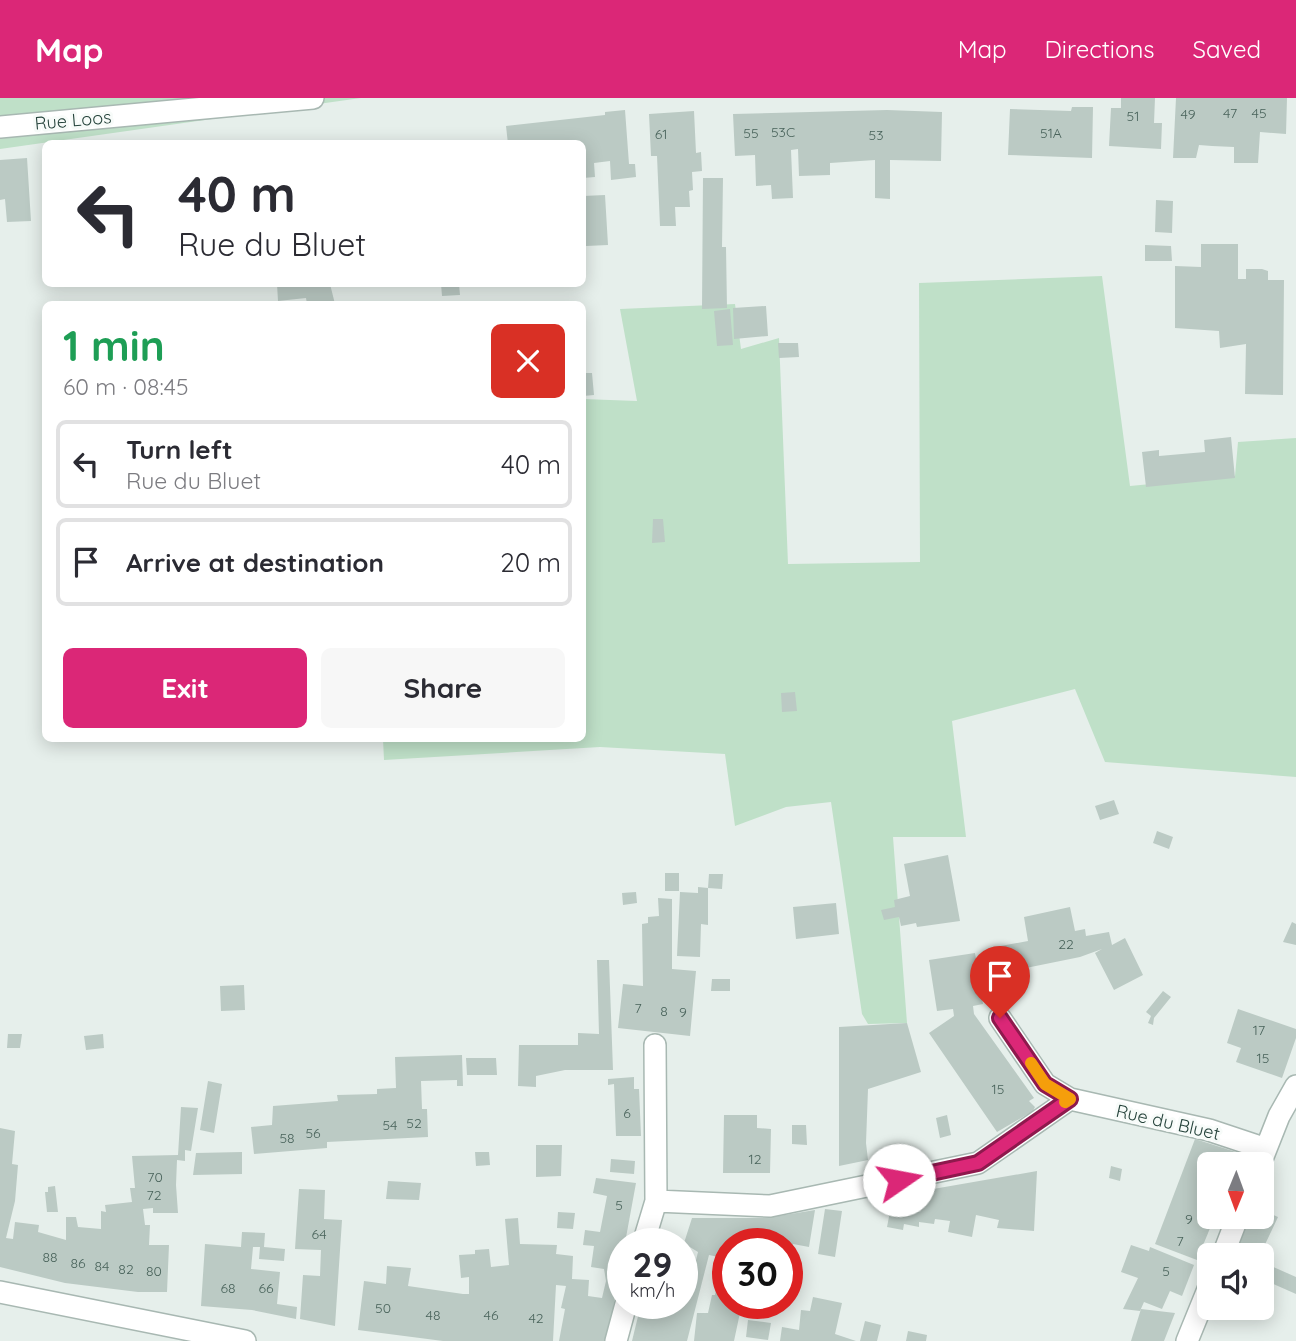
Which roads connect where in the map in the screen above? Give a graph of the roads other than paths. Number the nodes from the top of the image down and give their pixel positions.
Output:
1 (313, 98) edge
2 (0, 127) edge
3 (1000, 1018) dead end
4 (655, 1045) dead end
5 (1296, 1086) edge
6 (1070, 1099) junction
7 (1255, 1152) edge
8 (1265, 1152) edge
9 (656, 1200) junction
10 (648, 1228) edge
11 (0, 1292) edge
12 (1197, 1316) edge
13 (622, 1319) edge
14 (244, 1341) edge
15 (615, 1341) edge
16 (1187, 1341) edge

1 - 2 street, Rue Loos
3 - 6 street, Rue du Bluet
4 - 9 street
5 - 8 street
6 - 7 street, Rue du Bluet
6 - 9 street
9 - 10 street
11 - 14 street
12 - 16 street
13 - 15 street

